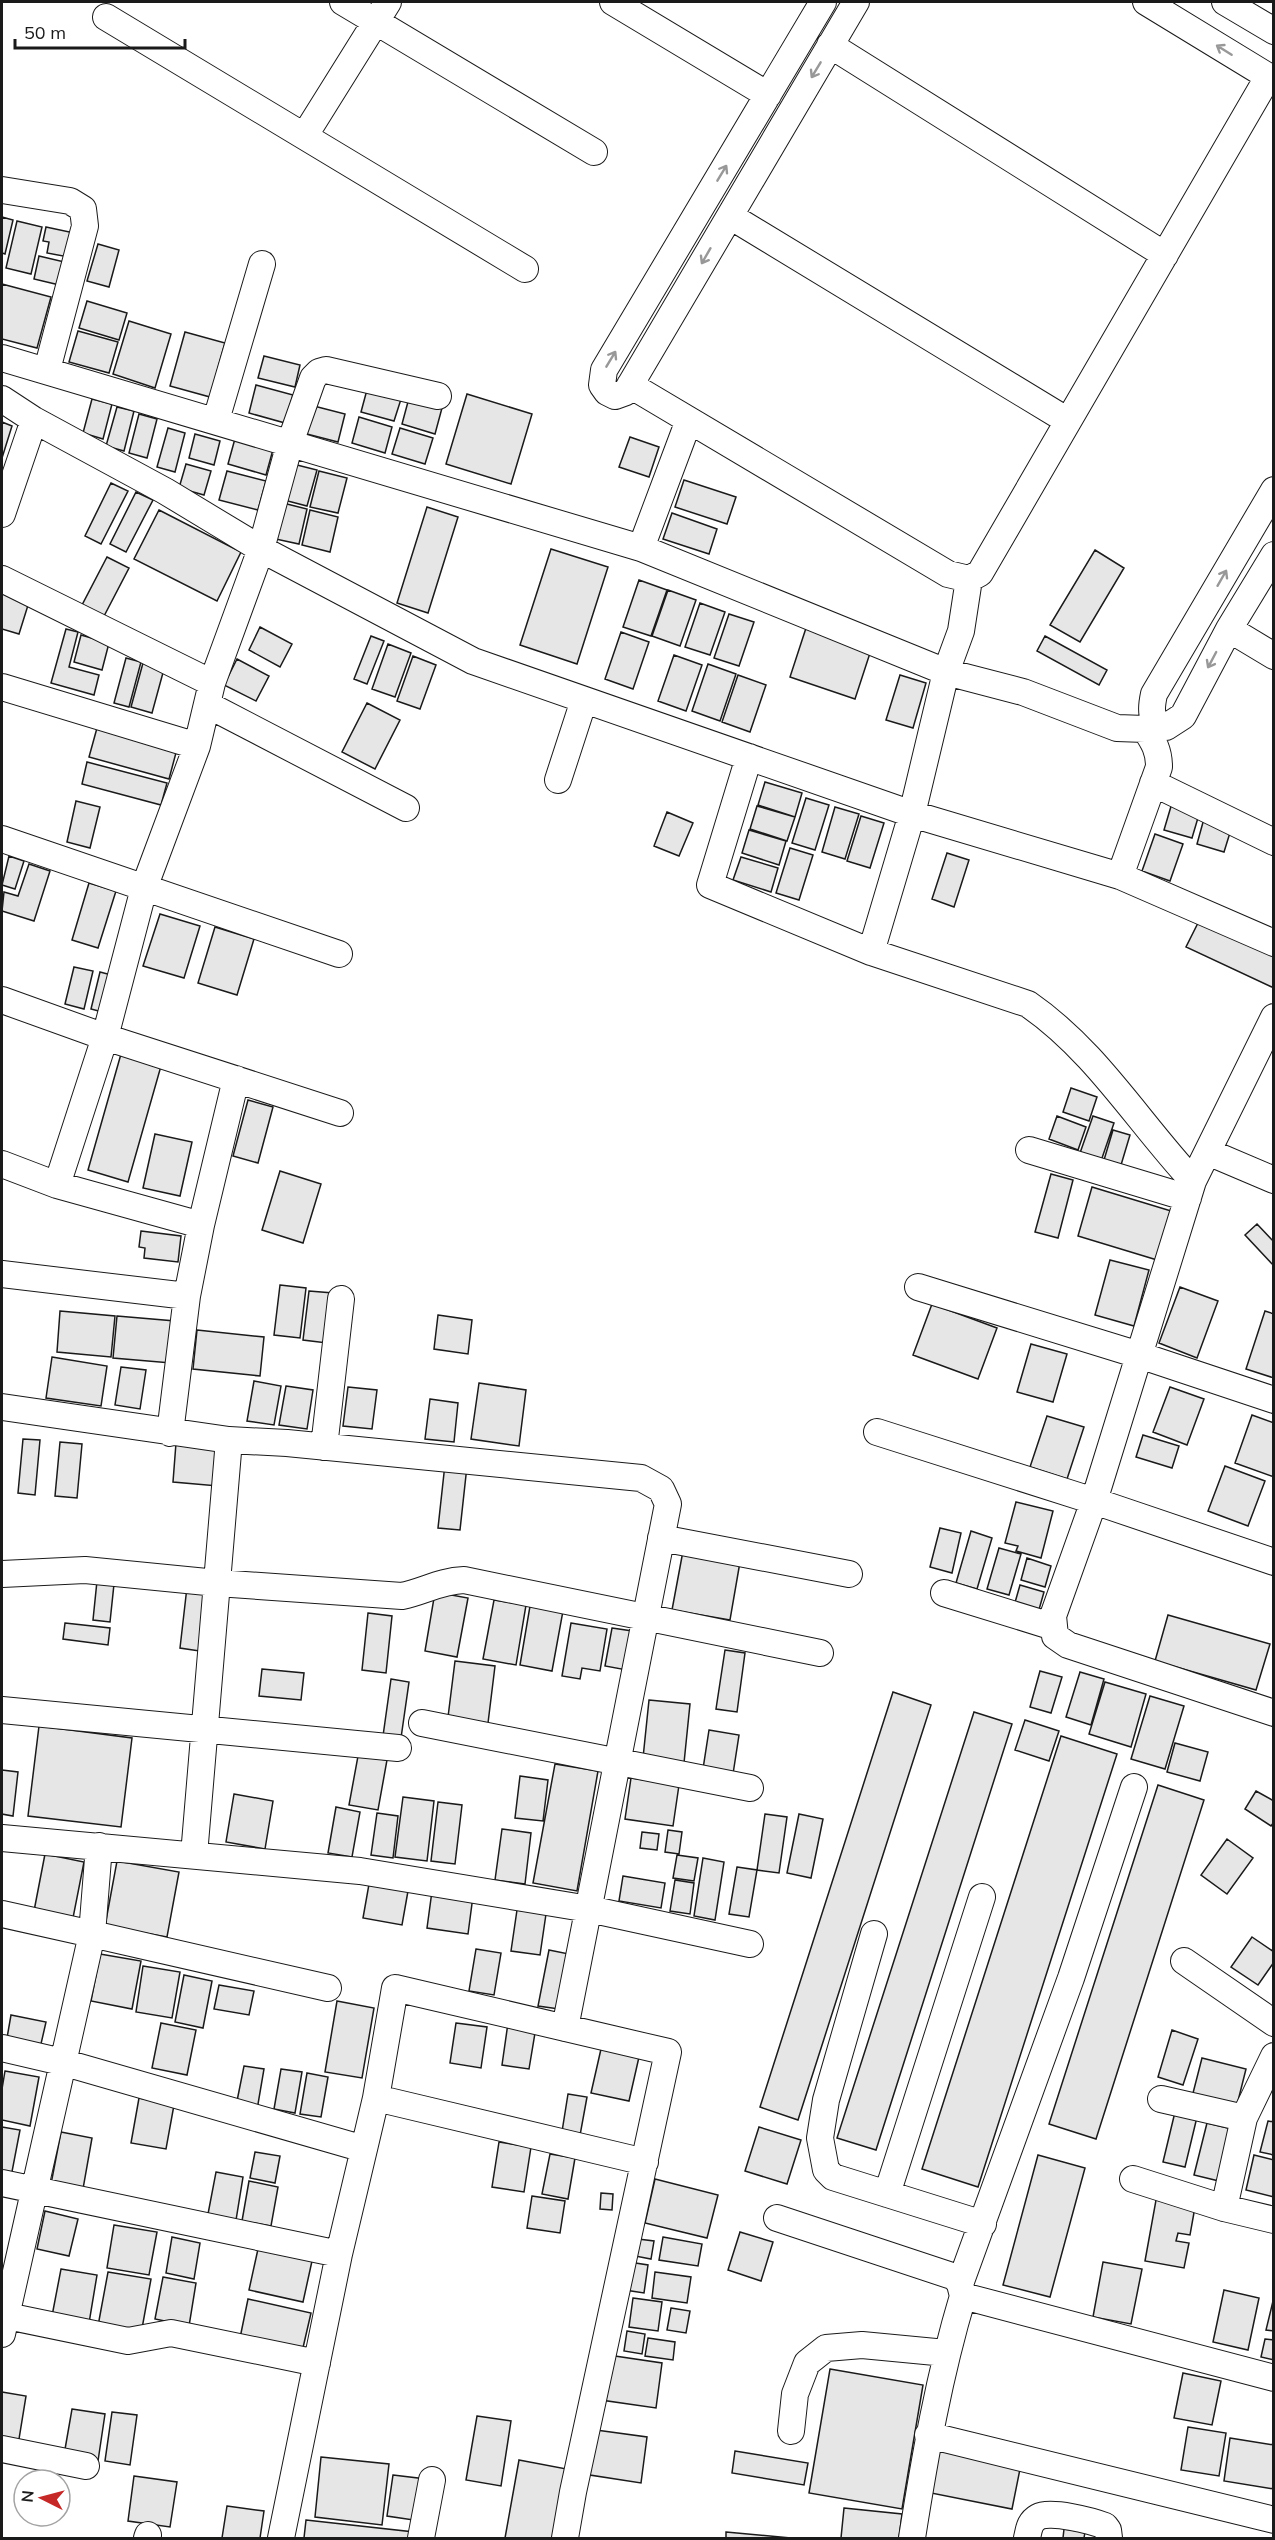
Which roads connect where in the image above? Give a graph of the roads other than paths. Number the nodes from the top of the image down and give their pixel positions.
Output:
1 (343, 2) edge
2 (614, 2) edge
3 (824, 2) edge
4 (856, 2) edge
5 (1146, 2) edge
6 (1225, 2) edge
7 (382, 11) edge
8 (106, 17) dead end
9 (1274, 31) edge
10 (830, 45) junction
11 (1271, 79) edge
12 (768, 95) junction
13 (305, 135) junction
14 (594, 152) dead end
15 (2, 190) edge
16 (730, 216) junction
17 (1165, 255) junction
18 (262, 264) dead end
19 (525, 269) dead end
20 (2, 358) edge
21 (47, 370) junction
22 (630, 385) junction
23 (438, 396) dead end
24 (2, 399) edge
25 (34, 420) junction
26 (216, 420) junction
27 (689, 420) junction
28 (1068, 422) junction
29 (290, 443) junction
30 (1274, 490) edge
31 (2, 514) edge
32 (641, 548) junction
33 (261, 549) junction
34 (1274, 555) edge
35 (2, 579) edge
36 (969, 579) junction
37 (1229, 629) junction
38 (1274, 656) edge
39 (946, 672) junction
40 (2, 687) edge
41 (210, 694) junction
42 (584, 700) junction
43 (1151, 726) junction
44 (197, 746) junction
45 (749, 757) junction
46 (558, 780) dead end
47 (1153, 783) junction
48 (406, 808) dead end
49 (912, 814) junction
50 (2, 839) edge
51 (1274, 842) edge
52 (1120, 876) junction
53 (144, 888) junction
54 (1274, 943) edge
55 (871, 952) junction
56 (339, 954) dead end
57 (2, 1000) edge
58 (1274, 1017) edge
59 (105, 1037) junction
60 (1266, 1052) edge
61 (236, 1079) junction
62 (340, 1113) dead end
63 (1029, 1150) dead end
64 (1208, 1152) junction
65 (2, 1164) edge
66 (1274, 1180) edge
67 (57, 1185) junction
68 (1191, 1190) junction
69 (201, 1225) junction
70 (2, 1274) edge
71 (918, 1287) dead end
72 (187, 1296) junction
73 (341, 1299) dead end
74 (1139, 1354) junction
75 (1274, 1400) edge
76 (2, 1407) edge
77 (877, 1432) dead end
78 (170, 1434) junction
79 (229, 1440) junction
80 (324, 1447) junction
81 (1095, 1501) junction
82 (661, 1538) junction
83 (1274, 1562) edge
84 (2, 1574) edge
85 (849, 1574) dead end
86 (217, 1583) junction
87 (944, 1593) dead end
88 (645, 1618) junction
89 (1054, 1627) junction
90 (820, 1653) dead end
91 (2, 1710) edge
92 (1274, 1713) edge
93 (422, 1723) dead end
94 (204, 1730) junction
95 (398, 1748) dead end
96 (618, 1761) junction
97 (1134, 1787) dead end
98 (750, 1788) dead end
99 (2, 1838) edge
100 (99, 1846) junction
101 (194, 1855) junction
102 (982, 1897) dead end
103 (589, 1909) junction
104 (2, 1914) edge
105 (92, 1934) junction
106 (874, 1934) dead end
107 (750, 1944) dead end
108 (1184, 1961) dead end
109 (328, 1988) dead end
110 (1274, 2023) edge
111 (565, 2028) junction
112 (2, 2048) edge
113 (1274, 2056) edge
114 (62, 2062) junction
115 (376, 2098) junction
116 (1161, 2098) dead end
117 (1244, 2118) junction
118 (364, 2149) junction
119 (645, 2162) junction
120 (1133, 2179) dead end
121 (2, 2183) edge
122 (35, 2190) junction
123 (887, 2194) junction
124 (1224, 2208) junction
125 (777, 2218) dead end
126 (1274, 2220) edge
127 (983, 2224) junction
128 (339, 2254) junction
129 (962, 2290) junction
130 (3, 2322) edge
131 (946, 2353) junction
132 (317, 2363) junction
133 (1274, 2378) edge
134 (791, 2431) dead end
135 (928, 2435) junction
136 (2, 2449) edge
137 (86, 2466) dead end
138 (432, 2480) dead end
139 (1274, 2520) edge
140 (281, 2538) edge
141 (421, 2538) edge
142 (565, 2538) edge
143 (912, 2538) edge
144 (1027, 2538) edge
145 (1109, 2538) edge

1 - 7 street
2 - 12 street
3 - 12 street
4 - 10 street
11 -> 5 street
6 - 9 street
7 - 13 street
7 - 14 street
8 - 13 street
10 -> 16 street
10 - 17 street
11 - 17 street
22 -> 12 street
13 - 19 street
15 - 21 street
16 -> 22 street
16 - 28 street
17 - 28 street
18 - 26 street
20 - 21 street
21 - 26 street
22 - 27 street
23 - 29 street
24 - 25 street
25 - 31 street
25 - 33 street
26 - 29 street
27 - 32 street
27 - 36 street
28 - 36 street
29 - 32 street
29 - 33 street
43 -> 30 street
32 - 39 street
33 - 41 street
33 - 42 street
34 - 37 street
35 - 41 street
36 - 39 street
37 - 38 street
37 -> 43 street
39 - 43 street
39 - 49 street
40 - 44 street
41 - 44 street
41 - 48 street
42 - 45 street
42 - 46 street
43 - 47 street
44 - 53 street
45 - 49 street
45 - 55 street
47 - 51 street
47 - 52 street
49 - 52 street
49 - 55 street
50 - 53 street
52 - 54 street
53 - 56 street
53 - 59 street
55 - 68 street
57 - 59 street
58 - 60 street
59 - 61 street
59 - 67 street
60 - 64 street
61 - 62 street
61 - 69 street
63 - 68 street
64 - 66 street
64 - 68 street
65 - 67 street
67 - 69 street
68 - 74 street
69 - 72 street
70 - 72 street
71 - 74 street
72 - 78 street
73 - 80 street
74 - 75 street
74 - 81 street
76 - 78 street
77 - 81 street
78 - 79 street
79 - 80 street
79 - 86 street
80 - 82 street
81 - 83 street
81 - 89 street
82 - 85 street
82 - 88 street
84 - 86 street
86 - 88 street
86 - 94 street
87 - 89 street
88 - 90 street
88 - 96 street
89 - 92 street
91 - 94 street
93 - 96 street
94 - 95 street
94 - 101 street
96 - 98 street
96 - 103 street
97 - 127 street
99 - 100 street
100 - 101 street
100 - 105 street
101 - 103 street
102 - 123 street
103 - 107 street
103 - 111 street
104 - 105 street
105 - 109 street
105 - 114 street
106 - 123 street
108 - 110 street
111 - 115 street
111 - 119 street
112 - 114 street
113 - 117 street
114 - 118 street
114 - 122 street
115 - 118 street
115 - 119 street
116 - 117 street
117 - 124 street
118 - 128 street
119 - 142 street
120 - 124 street
121 - 122 street
122 - 128 street
122 - 130 street
123 - 127 street
124 - 126 street
125 - 129 street
127 - 129 street
128 - 132 street
129 - 131 street
129 - 133 street
130 - 132 street
131 - 134 street
131 - 135 street
132 - 140 street
135 - 139 street
135 - 143 street
136 - 137 street
138 - 141 street
144 - 145 street

